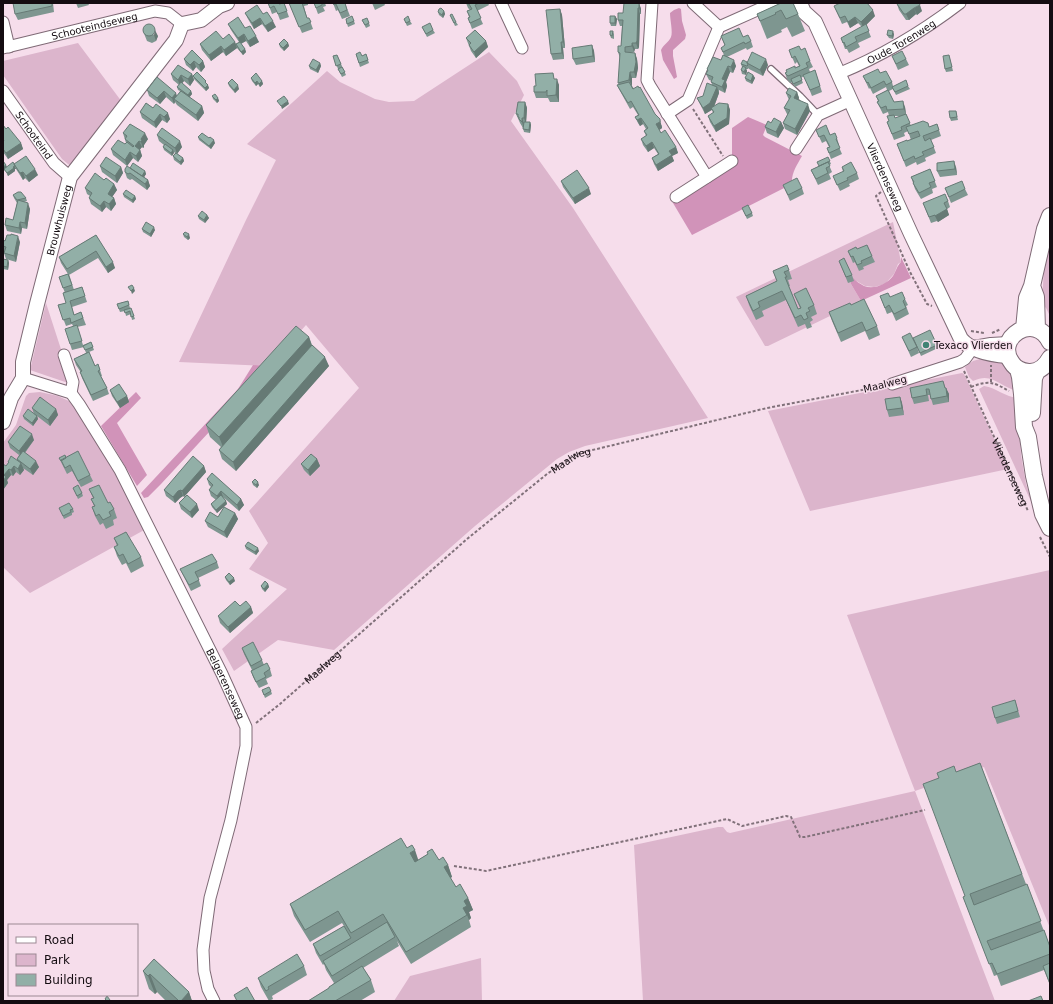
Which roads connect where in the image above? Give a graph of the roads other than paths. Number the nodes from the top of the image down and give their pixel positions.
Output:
1 (227, 3) edge
2 (501, 3) edge
3 (652, 3) edge
4 (693, 3) edge
5 (773, 3) edge
6 (800, 3) edge
7 (960, 3) edge
8 (3, 22) edge
9 (182, 24) junction
10 (719, 27) junction
11 (6, 47) edge
12 (522, 48) dead end
13 (771, 69) dead end
14 (838, 74) junction
15 (3, 91) edge
16 (851, 100) junction
17 (667, 114) junction
18 (818, 115) junction
19 (796, 149) dead end
20 (730, 162) road end
21 (70, 177) junction
22 (707, 177) junction
23 (676, 197) dead end
24 (1050, 216) edge
25 (1030, 329) junction
26 (1050, 342) edge
27 (973, 348) junction
28 (64, 355) dead end
29 (1011, 356) junction
30 (1050, 358) edge
31 (1037, 371) junction
32 (23, 378) junction
33 (892, 384) road end
34 (71, 393) junction
35 (3, 422) edge
36 (1028, 436) junction
37 (1045, 532) edge
38 (214, 1001) edge

1 - 9 street
2 - 12 street
3 - 17 street
4 - 10 street
5 - 10 street
6 - 14 street, Vlierdenseweg
7 - 14 street, Oude Torenweg
8 - 11 street
9 - 11 street, Schooteindseweg
9 - 21 street, Brouwhuisweg
10 - 17 street
13 - 18 lane
14 - 16 street, Vlierdenseweg
15 - 21 street, Schooteind
16 - 18 street
16 - 27 street, Vlierdenseweg
17 - 22 street
18 - 19 street
20 - 22 street
21 - 32 street, Brouwhuisweg
22 - 23 street
24 - 25 main road
25 - 26 main road
25 - 29 main road
27 - 29 street
27 - 33 street, Maalweg
28 - 34 street
29 - 31 main road
29 - 36 main road, Vlierdenseweg
30 - 31 main road
31 - 36 main road, Vlierdenseweg
32 - 34 street
32 - 35 street, Brouwhuisweg
34 - 38 street, Belgerenseweg
36 - 37 main road, Vlierdenseweg

